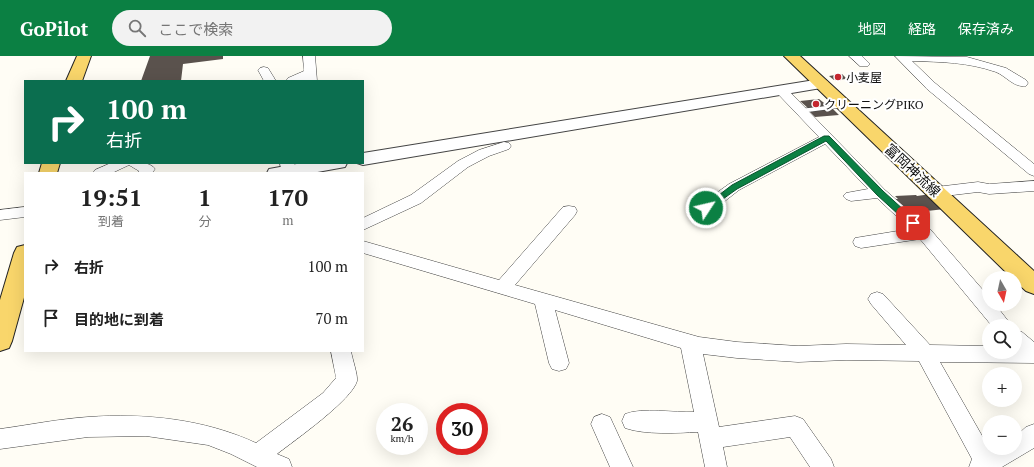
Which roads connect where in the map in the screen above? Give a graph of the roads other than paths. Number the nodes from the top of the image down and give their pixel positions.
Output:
1 (84, 56) edge
2 (309, 56) edge
3 (791, 56) edge
4 (855, 56) edge
5 (901, 56) edge
6 (864, 64) dead end
7 (264, 70) dead end
8 (311, 77) edge
9 (74, 80) edge
10 (269, 80) edge
11 (297, 80) edge
12 (1022, 83) dead end
13 (821, 84) junction
14 (782, 91) junction
15 (844, 106) junction
16 (800, 111) junction
17 (827, 138) junction
18 (504, 146) dead end
19 (364, 159) edge
20 (121, 164) edge
21 (137, 164) edge
22 (330, 164) edge
23 (285, 170) edge
24 (1034, 171) edge
25 (102, 172) edge
26 (146, 172) edge
27 (1034, 186) edge
28 (936, 192) junction
29 (880, 193) junction
30 (851, 196) dead end
31 (706, 208) dead end
32 (569, 211) dead end
33 (24, 212) edge
34 (0, 215) edge
35 (364, 225) edge
36 (924, 233) junction
37 (861, 242) dead end
38 (364, 247) edge
39 (24, 257) edge
40 (1034, 285) edge
41 (502, 288) junction
42 (877, 299) dead end
43 (543, 300) junction
44 (997, 319) edge
45 (0, 341) edge
46 (689, 342) junction
47 (1022, 344) edge
48 (1034, 350) edge
49 (341, 352) edge
50 (925, 353) junction
51 (1034, 355) edge
52 (559, 363) dead end
53 (633, 421) dead end
54 (602, 424) dead end
55 (708, 430) junction
56 (1034, 434) edge
57 (0, 439) edge
58 (258, 456) junction
59 (983, 465) edge
60 (281, 467) edge
61 (622, 467) edge
62 (716, 467) edge
63 (823, 467) edge

1 - 9 main road
2 - 8 street
3 - 13 main road, 富岡神流線
4 - 6 street
5 - 12 street
5 - 24 street
7 - 10 street
8 - 11 street
13 - 14 street
13 - 15 main road, 富岡神流線
14 - 16 street
14 - 19 street
15 - 16 lane
15 - 28 main road, 富岡神流線
16 - 17 street
17 - 29 street
17 - 31 street
18 - 35 street
20 - 25 street
21 - 26 street
22 - 23 street
27 - 28 street
28 - 40 main road, 富岡神流線
29 - 30 street
29 - 36 street
32 - 41 street
33 - 34 street
36 - 37 street
36 - 44 street
38 - 41 street
39 - 45 main road
41 - 43 street
42 - 50 street
43 - 46 street
43 - 52 street
46 - 50 street
46 - 55 street
47 - 48 street
49 - 58 street
50 - 51 street
50 - 59 street
53 - 55 street
54 - 61 street
55 - 62 street
55 - 63 street
56 - 59 street
57 - 58 street
58 - 60 street

